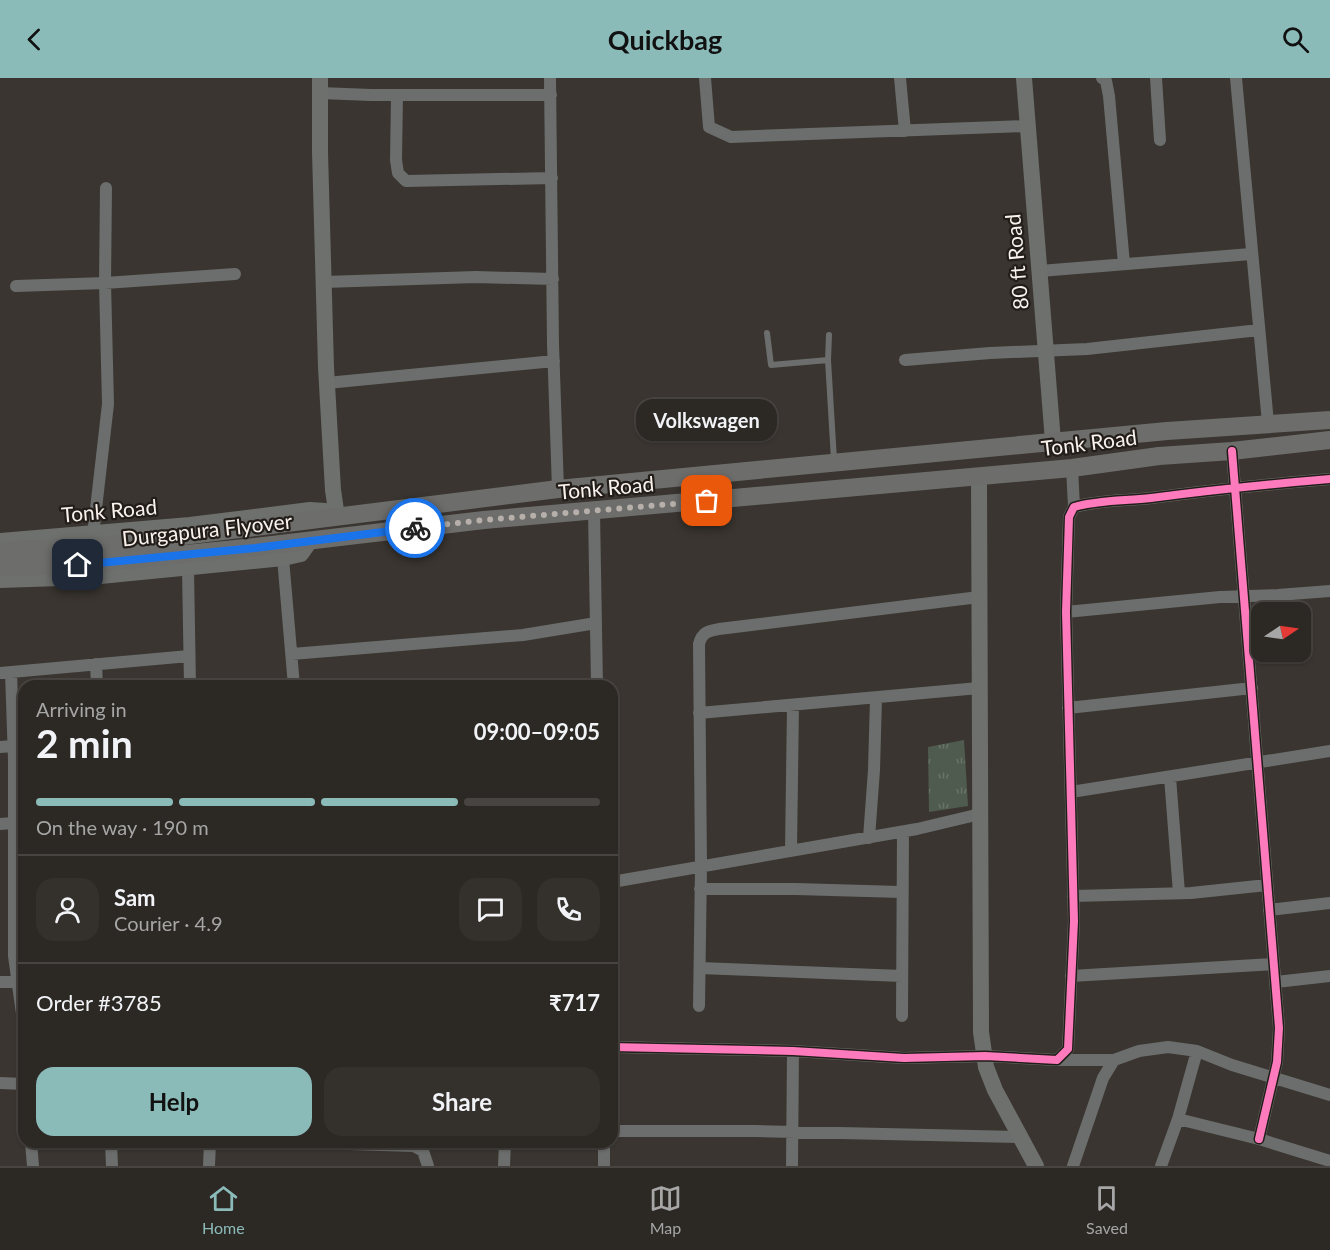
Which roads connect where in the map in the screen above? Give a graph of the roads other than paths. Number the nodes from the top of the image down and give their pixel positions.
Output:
1 (550, 78) edge
2 (705, 78) edge
3 (900, 78) edge
4 (1024, 78) edge
5 (1102, 78) edge
6 (1156, 78) edge
7 (1236, 78) edge
8 (320, 86) edge
9 (397, 95) junction
10 (551, 95) junction
11 (1028, 126) junction
12 (905, 131) junction
13 (1160, 140) dead end
14 (552, 178) junction
15 (106, 188) dead end
16 (1251, 254) junction
17 (1124, 264) junction
18 (1040, 271) junction
19 (235, 274) dead end
20 (553, 279) junction
21 (324, 282) junction
22 (105, 283) junction
23 (16, 286) dead end
24 (1259, 330) junction
25 (767, 333) dead end
26 (829, 335) dead end
27 (1046, 351) junction
28 (828, 360) junction
29 (905, 360) dead end
30 (554, 361) junction
31 (327, 383) junction
32 (1330, 420) edge
33 (1268, 423) junction
34 (1330, 440) edge
35 (1053, 441) junction
36 (1232, 451) junction
37 (835, 462) junction
38 (1072, 468) junction
39 (980, 476) junction
40 (1330, 479) edge
41 (1234, 487) junction
42 (558, 489) junction
43 (1074, 507) junction
44 (594, 511) junction
45 (337, 517) junction
46 (93, 535) junction
47 (0, 541) edge
48 (303, 542) junction
49 (0, 551) edge
50 (283, 558) junction
51 (0, 567) edge
52 (188, 568) junction
53 (0, 580) edge
54 (1330, 591) edge
55 (1243, 596) junction
56 (979, 597) junction
57 (1066, 612) junction
58 (596, 623) junction
59 (292, 654) junction
60 (189, 656) junction
61 (96, 664) junction
62 (5, 673) edge
63 (97, 680) edge
64 (190, 680) edge
65 (294, 680) edge
66 (597, 680) edge
67 (979, 688) junction
68 (1252, 688) junction
69 (876, 698) junction
70 (793, 705) junction
71 (1068, 708) junction
72 (699, 713) junction
73 (14, 746) junction
74 (0, 747) edge
75 (1330, 751) edge
76 (1257, 761) junction
77 (1170, 777) junction
78 (1071, 792) junction
79 (980, 814) junction
80 (13, 823) junction
81 (0, 824) edge
82 (903, 832) junction
83 (870, 838) junction
84 (791, 851) junction
85 (701, 867) junction
86 (618, 881) edge
87 (1267, 885) junction
88 (700, 889) junction
89 (901, 892) junction
90 (1179, 893) junction
91 (1073, 896) junction
92 (1330, 903) edge
93 (1269, 910) junction
94 (18, 936) edge
95 (1274, 964) junction
96 (700, 968) junction
97 (18, 970) edge
98 (902, 976) junction
99 (1071, 976) junction
100 (1330, 976) edge
101 (0, 982) edge
102 (17, 982) junction
103 (1276, 982) junction
104 (18, 989) edge
105 (699, 1006) dead end
106 (902, 1016) dead end
107 (618, 1047) edge
108 (793, 1051) junction
109 (1197, 1051) junction
110 (984, 1056) junction
111 (1057, 1060) junction
112 (1114, 1060) junction
113 (1274, 1076) junction
114 (0, 1083) edge
115 (18, 1084) edge
116 (1330, 1095) edge
117 (1178, 1119) junction
118 (618, 1131) edge
119 (793, 1132) junction
120 (1021, 1137) junction
121 (1259, 1139) junction
122 (32, 1148) edge
123 (111, 1148) edge
124 (210, 1148) edge
125 (418, 1148) edge
126 (505, 1148) edge
127 (604, 1148) edge
128 (1330, 1161) edge
129 (33, 1166) edge
130 (112, 1166) edge
131 (209, 1166) edge
132 (428, 1166) edge
133 (504, 1166) edge
134 (604, 1166) edge
135 (792, 1166) edge
136 (1036, 1166) edge
137 (1073, 1166) edge
138 (1161, 1166) edge

1 - 10 street
2 - 12 street
3 - 12 street
4 - 11 street, 80 ft Road
5 - 17 street
6 - 13 street
7 - 16 street
8 - 9 street
8 - 21 street
9 - 10 street
9 - 14 street
10 - 14 street
11 - 12 street
11 - 18 street, 80 ft Road
14 - 20 street
15 - 22 street
16 - 17 street
16 - 24 street
17 - 18 street
18 - 27 street, 80 ft Road
19 - 22 street
20 - 21 street
20 - 30 street
21 - 31 street
22 - 23 street
22 - 46 street
24 - 27 street
24 - 33 street
25 - 28 lane
26 - 28 lane
27 - 29 street
27 - 35 street, 80 ft Road
28 - 37 lane
30 - 31 street
30 - 42 street
31 - 45 street
32 - 33 main road, Tonk Road
33 - 35 main road, Tonk Road
34 - 36 main road, Tonk Road
35 - 37 main road, Tonk Road
36 - 38 main road, Tonk Road
36 - 41 street
37 - 42 main road, Tonk Road
38 - 39 main road, Tonk Road
38 - 43 street
39 - 44 main road, Tonk Road
39 - 56 street
40 - 41 street
41 - 43 street
41 - 55 street
42 - 45 main road, Tonk Road
43 - 57 street
44 - 48 main road, Tonk Road
44 - 58 street
45 - 46 street, Tonk Road
45 - 49 main road, Durgapura Flyover
46 - 47 street, Tonk Road
48 - 50 street, Tonk Road
48 - 51 main road, Durgapura Flyover
50 - 52 street, Tonk Road
50 - 59 street
52 - 53 street, Tonk Road
52 - 60 street
54 - 55 street
55 - 57 street
55 - 68 street
56 - 67 street
56 - 72 street
57 - 71 street
58 - 59 street
58 - 66 street
59 - 65 street
60 - 61 street
60 - 64 street
61 - 62 street
61 - 63 street
62 - 73 street
67 - 69 street
67 - 79 street
68 - 71 street
68 - 76 street
69 - 70 street
69 - 83 street
70 - 72 street
70 - 84 street
71 - 78 street
72 - 85 street
73 - 74 street
73 - 80 street
75 - 76 street
76 - 77 street
76 - 87 street
77 - 78 street
77 - 90 street
78 - 91 street
79 - 82 street
79 - 110 street
80 - 81 street
80 - 94 street
82 - 83 street
82 - 89 street
83 - 84 street
84 - 85 street
85 - 86 street
85 - 88 street
87 - 90 street
87 - 93 street
88 - 89 street
88 - 96 street
89 - 98 street
90 - 91 street
91 - 99 street
92 - 93 street
93 - 95 street
95 - 99 street
95 - 103 street
96 - 98 street
96 - 105 street
97 - 102 street
98 - 106 street
99 - 111 street
100 - 103 street
101 - 102 street
102 - 104 street
103 - 113 street
107 - 108 street
108 - 110 street
108 - 119 street
109 - 112 street
109 - 113 street
109 - 117 street
110 - 111 street
110 - 120 street
111 - 112 street
112 - 137 street
113 - 116 street
113 - 121 street
114 - 115 street
117 - 121 street
117 - 138 street
118 - 119 street
119 - 120 street
119 - 135 street
120 - 136 street
121 - 128 street
122 - 129 street
123 - 130 street
124 - 131 street
125 - 132 street
126 - 133 street
127 - 134 street

